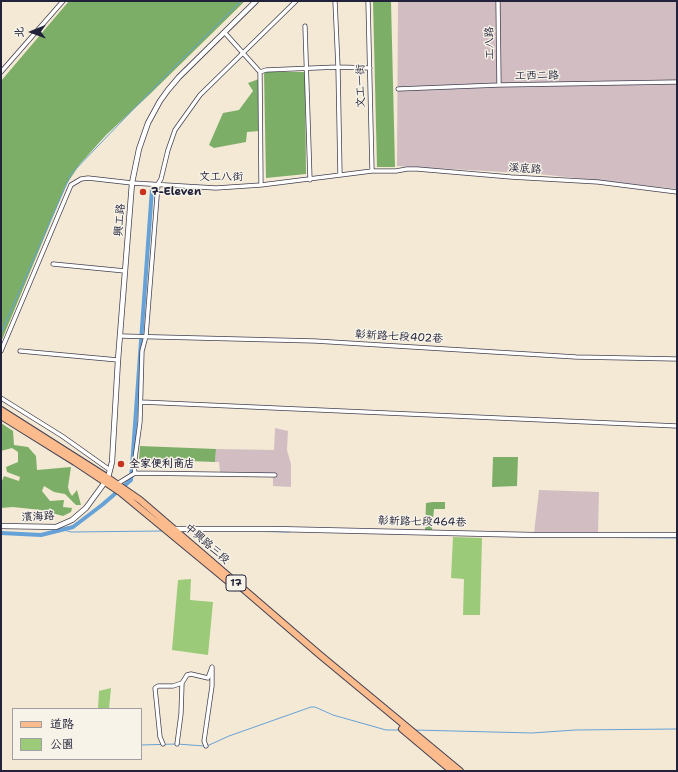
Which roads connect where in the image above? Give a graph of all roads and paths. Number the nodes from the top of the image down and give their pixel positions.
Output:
1 (63, 1) edge
2 (256, 1) edge
3 (296, 1) edge
4 (335, 1) edge
5 (368, 1) edge
6 (498, 1) edge
7 (305, 26) dead end
8 (225, 33) junction
9 (244, 53) junction
10 (338, 67) junction
11 (370, 68) junction
12 (307, 69) junction
13 (1, 72) edge
14 (260, 72) junction
15 (677, 82) edge
16 (499, 85) junction
17 (398, 89) dead end
18 (372, 171) junction
19 (340, 175) junction
20 (310, 180) junction
21 (132, 183) junction
22 (158, 184) junction
23 (261, 185) junction
24 (677, 192) edge
25 (53, 264) dead end
26 (125, 271) junction
27 (120, 336) junction
28 (146, 336) junction
29 (1, 351) edge
30 (20, 351) dead end
31 (677, 359) edge
32 (118, 360) junction
33 (1, 398) edge
34 (141, 402) junction
35 (1, 410) edge
36 (1, 416) edge
37 (677, 426) edge
38 (110, 470) junction
39 (134, 473) junction
40 (275, 475) dead end
41 (106, 480) junction
42 (117, 484) junction
43 (1, 526) edge
44 (166, 529) junction
45 (175, 529) junction
46 (677, 535) edge
47 (182, 683) junction
48 (163, 744) dead end
49 (177, 744) dead end
50 (206, 746) dead end
51 (452, 771) edge
52 (460, 771) edge

1 - 13 street
2 - 8 street, 興工路
3 - 9 street
4 - 10 street
5 - 11 street, 文工一街
6 - 16 street, 工八路
7 - 12 street
8 - 9 street
8 - 21 street, 興工路
9 - 14 street
9 - 22 street
10 - 11 street
10 - 12 street
10 - 19 street
11 - 18 street, 文工一街
12 - 14 street
12 - 20 street
14 - 23 street
15 - 16 street, 工西二路
16 - 17 street, 工西二路
18 - 19 street, 文工八街
18 - 24 street, 溪底路
19 - 20 street, 文工八街
20 - 23 street, 文工八街
21 - 22 street, 文工八街
21 - 26 street, 興工路
21 - 29 street, 文工八街
22 - 23 street, 文工八街
22 - 28 street
25 - 26 street
26 - 27 street, 興工路
27 - 28 street, 彰新路七段402巷
27 - 32 street, 興工路
28 - 31 street, 彰新路七段402巷
28 - 34 street
30 - 32 street
32 - 38 street, 興工路
33 - 38 street
34 - 37 street
34 - 39 street
35 - 41 main road, 中興路三段 / 17
36 - 41 main road, 中興路三段 / 17
38 - 41 street, 興工路
39 - 40 street
39 - 42 street
41 - 42 main road, 中興路三段 / 17
41 - 43 street, 濱海路
42 - 44 main road, 中興路三段 / 17
42 - 45 main road, 中興路三段 / 17
44 - 45 street, 彰新路七段464巷
44 - 51 main road, 中興路三段 / 17
45 - 46 street, 彰新路七段464巷
45 - 52 main road, 中興路三段 / 17
47 - 48 street
47 - 49 street
47 - 50 street

